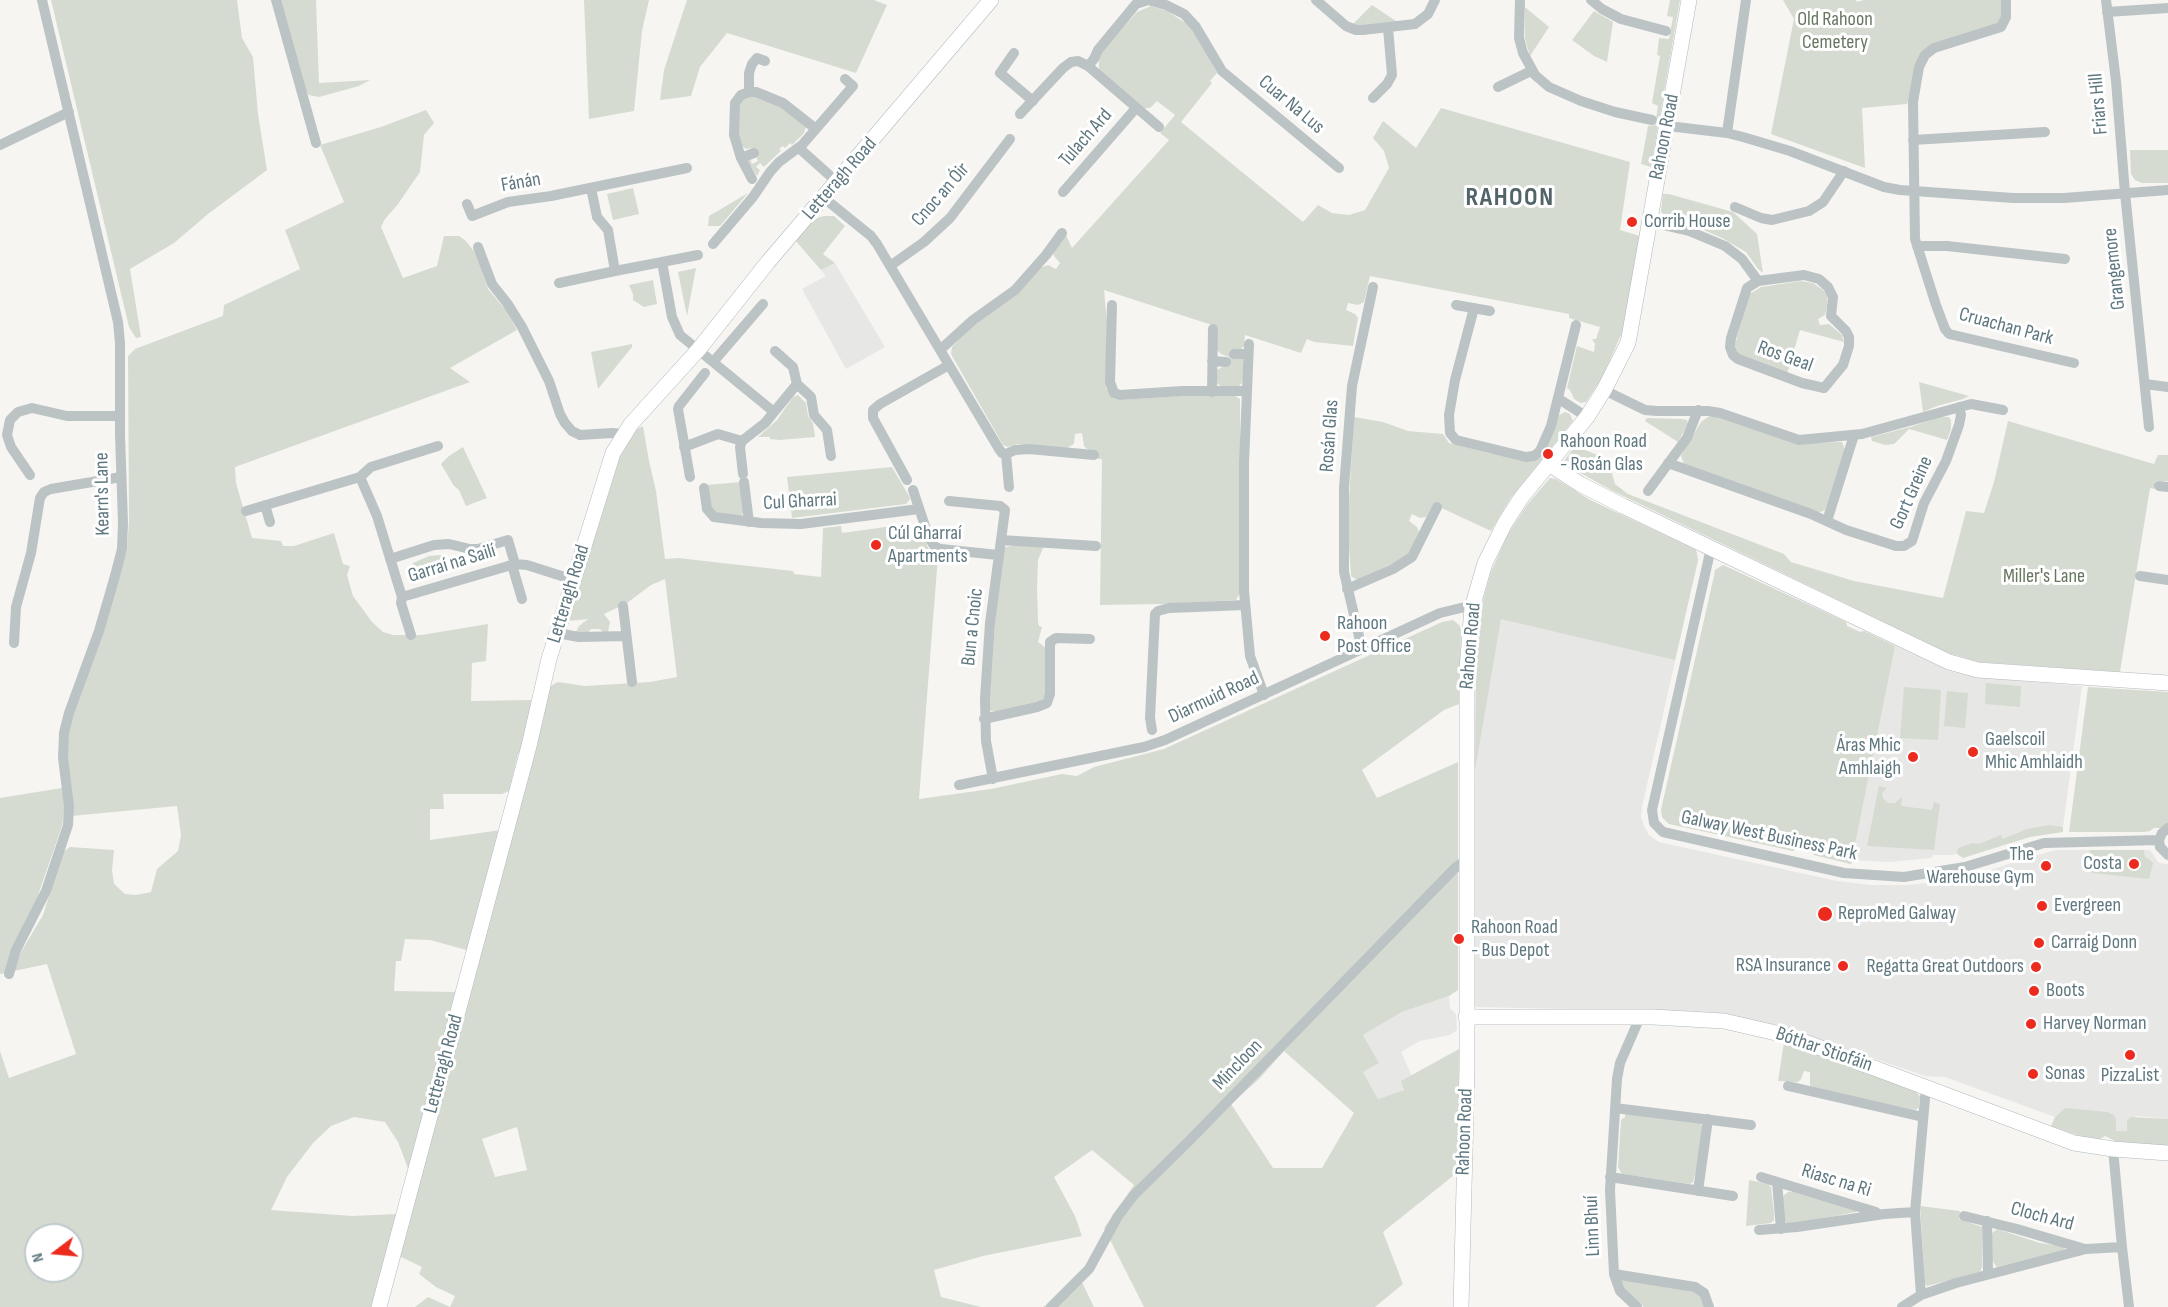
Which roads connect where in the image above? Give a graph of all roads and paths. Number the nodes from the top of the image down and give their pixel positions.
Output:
1 (42, 0) edge
2 (276, 0) edge
3 (991, 0) edge
4 (1316, 0) edge
5 (1436, 0) edge
6 (1520, 0) edge
7 (1592, 0) edge
8 (1689, 0) edge
9 (1746, 0) edge
10 (2006, 0) edge
11 (2106, 0) edge
12 (1138, 1) edge
13 (2168, 8) edge
14 (2107, 12) junction
15 (1388, 28) junction
16 (1666, 31) dead end
17 (1014, 53) dead end
18 (765, 61) dead end
19 (1088, 66) junction
20 (1531, 71) junction
21 (845, 79) dead end
22 (1498, 87) dead end
23 (750, 92) junction
24 (1373, 98) dead end
25 (1032, 101) junction
26 (1136, 108) junction
27 (69, 112) junction
28 (1020, 114) dead end
29 (1652, 120) dead end
30 (1668, 126) junction
31 (1159, 127) dead end
32 (816, 129) junction
33 (2045, 132) dead end
34 (1726, 133) junction
35 (1010, 139) dead end
36 (1913, 140) junction
37 (316, 143) dead end
38 (0, 146) edge
39 (798, 148) junction
40 (754, 153) dead end
41 (741, 158) junction
42 (650, 163) dead end
43 (687, 168) dead end
44 (1339, 168) dead end
45 (1845, 171) junction
46 (652, 176) junction
47 (752, 179) dead end
48 (837, 182) junction
49 (591, 188) junction
50 (2168, 190) edge
51 (1063, 192) dead end
52 (1914, 192) junction
53 (2125, 193) junction
54 (824, 198) junction
55 (466, 204) dead end
56 (1735, 207) dead end
57 (1650, 222) junction
58 (1062, 233) dead end
59 (713, 244) dead end
60 (1917, 246) junction
61 (478, 247) dead end
62 (698, 255) dead end
63 (2065, 259) dead end
64 (662, 262) junction
65 (890, 266) junction
66 (615, 271) junction
67 (1758, 281) junction
68 (559, 283) dead end
69 (1374, 287) dead end
70 (763, 304) dead end
71 (1112, 305) dead end
72 (1456, 305) dead end
73 (1474, 308) junction
74 (1490, 311) dead end
75 (1576, 325) dead end
76 (1213, 329) dead end
77 (699, 349) junction
78 (940, 350) junction
79 (775, 351) dead end
80 (714, 361) junction
81 (1212, 362) junction
82 (2074, 363) dead end
83 (949, 365) junction
84 (705, 373) dead end
85 (797, 384) junction
86 (2145, 384) junction
87 (2168, 387) edge
88 (1604, 390) junction
89 (1246, 391) junction
90 (1212, 392) junction
91 (1559, 399) junction
92 (1959, 407) junction
93 (1698, 410) junction
94 (2003, 410) dead end
95 (774, 412) junction
96 (120, 416) junction
97 (1587, 417) junction
98 (2149, 427) dead end
99 (624, 434) junction
100 (1854, 435) junction
101 (742, 441) junction
102 (438, 446) dead end
103 (684, 447) junction
104 (1006, 454) junction
105 (1094, 455) dead end
106 (831, 456) dead end
107 (1668, 463) junction
108 (1549, 464) junction
109 (30, 475) dead end
110 (121, 477) junction
111 (360, 477) junction
112 (690, 477) dead end
113 (1009, 487) dead end
114 (704, 488) dead end
115 (1648, 492) dead end
116 (949, 501) dead end
117 (266, 505) junction
118 (1437, 507) dead end
119 (919, 509) junction
120 (246, 511) dead end
121 (1827, 521) junction
122 (270, 522) dead end
123 (749, 522) junction
124 (1001, 540) junction
125 (1096, 546) dead end
126 (1711, 548) junction
127 (999, 555) junction
128 (390, 559) junction
129 (513, 564) junction
130 (2140, 576) dead end
131 (574, 580) junction
132 (2168, 580) edge
133 (1347, 589) junction
134 (402, 597) junction
135 (522, 599) dead end
136 (1245, 605) junction
137 (623, 606) dead end
138 (1472, 608) junction
139 (557, 633) junction
140 (411, 635) dead end
141 (626, 636) junction
142 (1090, 639) dead end
143 (14, 643) dead end
144 (1362, 649) junction
145 (632, 682) dead end
146 (2168, 682) edge
147 (1264, 695) junction
148 (984, 719) junction
149 (1152, 730) dead end
150 (993, 779) junction
151 (959, 785) dead end
152 (2168, 828) edge
153 (2159, 840) junction
154 (2168, 855) edge
155 (1466, 860) junction
156 (9, 974) dead end
157 (1467, 1017) junction
158 (1640, 1017) junction
159 (1788, 1086) dead end
160 (1926, 1087) junction
161 (1615, 1108) junction
162 (1923, 1117) junction
163 (1708, 1119) junction
164 (1751, 1125) dead end
165 (2114, 1149) junction
166 (2168, 1153) edge
167 (1610, 1177) junction
168 (1761, 1177) dead end
169 (1777, 1182) junction
170 (1698, 1191) junction
171 (1733, 1196) dead end
172 (1915, 1212) junction
173 (1884, 1214) junction
174 (1964, 1216) dead end
175 (1987, 1221) junction
176 (1781, 1228) junction
177 (1759, 1230) dead end
178 (2122, 1247) junction
179 (2086, 1249) junction
180 (1614, 1274) junction
181 (1988, 1274) junction
182 (1921, 1295) junction
183 (379, 1307) edge
184 (1051, 1307) edge
185 (1461, 1307) edge
186 (1637, 1307) edge
187 (1708, 1307) edge
188 (1902, 1307) edge
189 (2129, 1307) edge

1 - 27 street, Kearn's Lane
2 - 37 street
3 - 48 street, Letteragh Road
4 - 15 street
5 - 15 street
6 - 20 street
7 - 16 street
8 - 30 street, Rahoon Road
9 - 34 street
10 - 36 street, Cruachan Park
11 - 14 street, Friars Hill
12 - 19 street
12 - 44 street, Cuar Na Lus
13 - 14 street
14 - 53 street, Friars Hill
15 - 24 street
17 - 25 street
18 - 23 street
19 - 25 street
19 - 26 street, Tulach Ard
20 - 22 street
20 - 29 street
21 - 32 street
23 - 32 street
23 - 41 street
25 - 28 street
26 - 31 street, Tulach Ard
26 - 51 street, Tulach Ard
27 - 38 street
27 - 96 street, Kearn's Lane
30 - 34 street
30 - 57 street, Rahoon Road
32 - 39 street
33 - 36 street
34 - 45 street
35 - 65 street, Cnoc an Óir
36 - 52 street, Cruachan Park
39 - 48 street
39 - 59 street
40 - 41 street
41 - 47 street
42 - 46 street
43 - 46 street, Fánán
45 - 52 street
45 - 56 street
46 - 49 street, Fánán
48 - 54 street, Letteragh Road
49 - 55 street, Fánán
49 - 66 street
50 - 53 street
52 - 53 street
52 - 60 street, Cruachan Park
53 - 86 street, Grangemore
54 - 65 street
54 - 77 street, Letteragh Road
57 - 67 street
57 - 88 street, Rahoon Road
58 - 78 street
60 - 63 street
60 - 82 street, Cruachan Park
61 - 99 street
62 - 64 street
64 - 66 street
64 - 77 street
65 - 78 street
66 - 68 street
67 - 67 street, Ros Geal
69 - 133 street, Rosán Glas
70 - 80 street
71 - 90 street
72 - 73 street
73 - 74 street
73 - 91 street
75 - 91 street
76 - 81 street
77 - 80 street
77 - 99 street, Letteragh Road
78 - 83 street
79 - 85 street
80 - 95 street
81 - 89 street
81 - 90 street
83 - 104 street
83 - 119 street
84 - 103 street
85 - 95 street
85 - 106 street
86 - 87 street
86 - 98 street, Grangemore
88 - 93 street
88 - 97 street, Rahoon Road
89 - 90 street
89 - 136 street
91 - 97 street
92 - 94 street
92 - 100 street
92 - 121 street, Gort Greine
93 - 100 street
93 - 107 street
95 - 101 street
96 - 109 street
96 - 110 street, Kearn's Lane
97 - 108 street, Rahoon Road
99 - 131 street, Letteragh Road
100 - 121 street
101 - 103 street
101 - 123 street
102 - 111 street
103 - 112 street
104 - 105 street
104 - 113 street
107 - 115 street
107 - 121 street, Gort Greine
108 - 126 street
108 - 138 street, Rahoon Road
110 - 143 street
110 - 156 street, Kearn's Lane
111 - 117 street
111 - 128 street, Garraí na Sailí
114 - 123 street, Cul Gharrai
116 - 124 street, Bun a Cnoic
117 - 120 street
117 - 122 street
118 - 133 street
119 - 123 street, Cul Gharrai
119 - 127 street
124 - 125 street
124 - 127 street, Bun a Cnoic
126 - 146 street
126 - 153 street, Galway West Business Park
127 - 148 street, Bun a Cnoic
128 - 129 street, Garraí na Sailí
128 - 134 street, Garraí na Sailí
129 - 131 street, Garraí na Sailí
129 - 134 street, Garraí na Sailí
129 - 135 street, Garraí na Sailí
130 - 132 street
131 - 139 street, Letteragh Road
133 - 144 street, Rosán Glas
134 - 140 street, Garraí na Sailí
136 - 147 street
136 - 149 street
137 - 141 street
138 - 144 street, Diarmuid Road
138 - 155 street, Rahoon Road
139 - 141 street
139 - 183 street, Letteragh Road
141 - 145 street
142 - 148 street
144 - 147 street, Diarmuid Road
147 - 150 street, Diarmuid Road
148 - 150 street, Bun a Cnoic
150 - 151 street, Diarmuid Road
152 - 153 street
153 - 154 street
155 - 157 street, Rahoon Road
155 - 184 street, Mincloon
157 - 158 street, Bóthar Stiofáin
157 - 185 street, Rahoon Road
158 - 160 street, Bóthar Stiofáin
158 - 161 street, Linn Bhuí
159 - 162 street
160 - 162 street
160 - 165 street, Bóthar Stiofáin
161 - 163 street
161 - 167 street, Linn Bhuí
162 - 172 street
163 - 164 street
163 - 170 street
165 - 166 street, Bóthar Stiofáin
165 - 178 street
167 - 170 street, Linn Bhuí
167 - 180 street, Linn Bhuí
168 - 169 street, Riasc na Ri
169 - 173 street, Riasc na Ri
169 - 176 street, Riasc na Ri
170 - 171 street, Linn Bhuí
172 - 173 street, Riasc na Ri
172 - 182 street
173 - 176 street, Riasc na Ri
174 - 175 street, Cloch Ard
175 - 179 street, Cloch Ard
175 - 181 street, Cloch Ard
176 - 177 street, Riasc na Ri
178 - 179 street, Cloch Ard
178 - 189 street
179 - 181 street, Cloch Ard
180 - 186 street, Linn Bhuí
180 - 187 street, Linn Bhuí
181 - 182 street, Cloch Ard
182 - 188 street

